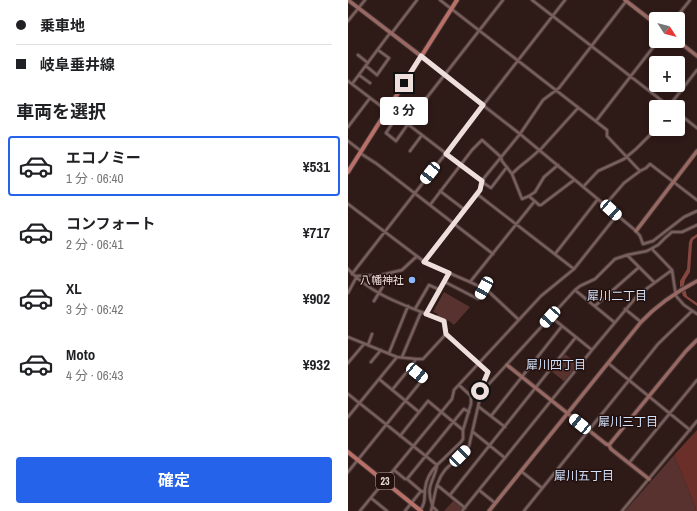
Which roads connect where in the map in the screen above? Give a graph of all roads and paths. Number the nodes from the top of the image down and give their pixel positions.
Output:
1 (348, 0) edge
2 (364, 0) edge
3 (417, 0) edge
4 (440, 0) edge
5 (457, 0) edge
6 (503, 0) edge
7 (532, 0) edge
8 (565, 0) edge
9 (626, 0) edge
10 (690, 0) edge
11 (358, 8) junction
12 (451, 9) junction
13 (681, 12) edge
14 (553, 16) junction
15 (649, 18) edge
16 (348, 21) edge
17 (479, 31) junction
18 (391, 34) junction
19 (592, 46) junction
20 (685, 47) edge
21 (653, 48) edge
22 (378, 50) junction
23 (358, 55) dead end
24 (421, 56) junction
25 (697, 56) edge
26 (518, 61) junction
27 (368, 63) junction
28 (366, 66) junction
29 (697, 70) edge
30 (359, 75) junction
31 (445, 75) junction
32 (631, 77) junction
33 (348, 81) edge
34 (370, 83) dead end
35 (352, 84) junction
36 (557, 91) junction
37 (370, 98) junction
38 (660, 100) edge
39 (674, 100) edge
40 (483, 105) junction
41 (578, 108) junction
42 (387, 110) junction
43 (398, 116) junction
44 (685, 119) edge
45 (596, 121) junction
46 (408, 124) junction
47 (348, 127) edge
48 (697, 128) edge
49 (520, 134) junction
50 (422, 135) junction
51 (649, 136) edge
52 (348, 141) edge
53 (540, 150) junction
54 (410, 151) dead end
55 (697, 151) edge
56 (361, 152) junction
57 (446, 154) junction
58 (501, 157) junction
59 (627, 157) junction
60 (460, 165) junction
61 (558, 165) junction
62 (507, 167) junction
63 (640, 171) junction
64 (348, 172) edge
65 (512, 174) junction
66 (574, 180) junction
67 (482, 181) junction
68 (673, 181) junction
69 (583, 187) junction
70 (440, 191) junction
71 (415, 193) junction
72 (477, 194) junction
73 (529, 196) junction
74 (598, 199) junction
75 (697, 200) edge
76 (534, 202) junction
77 (348, 204) edge
78 (430, 205) junction
79 (605, 205) junction
80 (465, 210) junction
81 (697, 211) edge
82 (617, 216) junction
83 (454, 224) junction
84 (516, 224) junction
85 (697, 225) edge
86 (385, 232) junction
87 (636, 232) junction
88 (654, 248) junction
89 (493, 254) junction
90 (555, 254) junction
91 (627, 255) junction
92 (416, 257) junction
93 (424, 262) junction
94 (638, 268) junction
95 (348, 269) edge
96 (574, 270) junction
97 (672, 270) junction
98 (391, 273) junction
99 (449, 273) junction
100 (352, 274) junction
101 (355, 277) junction
102 (697, 281) edge
103 (445, 282) junction
104 (470, 282) junction
105 (654, 282) junction
106 (484, 288) junction
107 (440, 290) junction
108 (575, 290) junction
109 (677, 292) junction
110 (348, 293) edge
111 (379, 293) junction
112 (374, 301) dead end
113 (408, 306) junction
114 (595, 306) junction
115 (415, 309) junction
116 (625, 309) junction
117 (692, 311) junction
118 (421, 312) junction
119 (426, 314) junction
120 (697, 314) edge
121 (550, 317) junction
122 (519, 320) junction
123 (614, 322) junction
124 (641, 322) junction
125 (562, 326) junction
126 (372, 334) dead end
127 (446, 334) junction
128 (348, 337) edge
129 (576, 337) junction
130 (697, 340) edge
131 (364, 344) junction
132 (368, 345) junction
133 (381, 350) junction
134 (592, 350) junction
135 (389, 353) junction
136 (397, 357) junction
137 (402, 357) junction
138 (416, 359) junction
139 (371, 362) dead end
140 (348, 363) edge
141 (478, 363) junction
142 (608, 363) junction
143 (507, 365) junction
144 (410, 368) junction
145 (522, 377) junction
146 (379, 379) junction
147 (629, 380) junction
148 (697, 380) edge
149 (459, 385) junction
150 (536, 388) junction
151 (392, 390) junction
152 (348, 394) edge
153 (649, 396) junction
154 (480, 398) junction
155 (552, 400) junction
156 (405, 401) junction
157 (359, 403) junction
158 (479, 407) junction
159 (442, 411) junction
160 (419, 412) junction
161 (468, 412) junction
162 (670, 412) junction
163 (568, 414) junction
164 (491, 416) junction
165 (348, 417) edge
166 (453, 421) junction
167 (697, 421) edge
168 (386, 425) junction
169 (505, 427) junction
170 (463, 430) junction
171 (589, 430) junction
172 (690, 430) junction
173 (473, 432) junction
174 (400, 436) junction
175 (490, 445) junction
176 (609, 445) junction
177 (413, 446) junction
178 (348, 452) edge
179 (426, 456) junction
180 (505, 458) junction
181 (358, 460) junction
182 (629, 463) junction
183 (437, 465) junction
184 (394, 470) junction
185 (521, 471) junction
186 (348, 472) edge
187 (407, 479) junction
188 (649, 479) junction
189 (384, 481) junction
190 (437, 485) junction
191 (542, 488) junction
192 (479, 490) junction
193 (421, 491) junction
194 (425, 492) junction
195 (450, 495) junction
196 (371, 498) junction
197 (411, 503) junction
198 (495, 503) junction
199 (432, 505) junction
200 (465, 508) junction
201 (385, 510) edge
202 (360, 511) edge
203 (405, 511) edge
204 (421, 511) edge
205 (430, 511) edge
206 (437, 511) edge
207 (462, 511) edge
208 (489, 511) edge
209 (524, 511) edge
210 (622, 511) edge

1 - 11 street
2 - 11 street
3 - 18 street
4 - 12 street
5 - 12 main road
6 - 17 street
7 - 14 street
8 - 14 street
9 - 15 street
9 - 19 street
10 - 13 street
11 - 16 street
11 - 18 street
12 - 17 street
12 - 24 main road
14 - 19 street
14 - 26 street
17 - 26 street
17 - 31 street
18 - 22 street
18 - 24 street
19 - 32 street
19 - 36 street
20 - 25 street
21 - 32 street
22 - 27 street
22 - 28 street
23 - 27 street
24 - 31 street
24 - 42 main road
26 - 36 street
26 - 40 street
27 - 28 street
28 - 30 street
29 - 39 street
30 - 34 street
30 - 35 street
31 - 40 street
31 - 46 street
32 - 38 street
32 - 45 street
33 - 35 street
35 - 37 street
36 - 41 street
36 - 49 street
37 - 42 street
37 - 47 street
40 - 49 street
40 - 57 street
41 - 45 street
41 - 53 street
42 - 43 street
42 - 56 main road
43 - 46 street
43 - 46 street
44 - 48 street
45 - 59 street
46 - 50 street
49 - 53 street
49 - 58 street
50 - 54 street
50 - 57 street
51 - 59 street
52 - 56 street
53 - 61 street
53 - 65 street
55 - 68 street
56 - 64 main road
56 - 71 street
57 - 60 street
57 - 71 street
58 - 60 street
58 - 62 street
58 - 67 street
59 - 63 street
59 - 69 street
60 - 67 street
60 - 70 street
61 - 66 street
61 - 73 street
62 - 65 street
62 - 67 street
63 - 68 street
63 - 79 street
65 - 73 street
66 - 69 street
66 - 76 street
67 - 72 street
68 - 75 street
68 - 87 street
69 - 74 street
70 - 78 street
70 - 80 street
71 - 78 street
71 - 86 street
72 - 80 street
72 - 84 street
73 - 76 street
74 - 79 street
74 - 90 street
76 - 84 street
77 - 86 street
78 - 83 street
79 - 82 street
80 - 83 street
81 - 87 street
82 - 87 street
82 - 96 street
83 - 89 street
83 - 93 street
84 - 89 street
84 - 90 street
85 - 88 street
86 - 92 street
86 - 100 street
88 - 91 street
88 - 97 street
89 - 104 street
90 - 96 street
91 - 94 street
91 - 108 street
92 - 93 street
92 - 98 street
93 - 99 street
94 - 105 street
94 - 114 street
95 - 100 street
96 - 122 street
97 - 105 street
97 - 109 street
98 - 101 street
98 - 111 street
99 - 103 street
99 - 104 street
100 - 101 street
101 - 110 street
101 - 111 street
102 - 109 street
103 - 106 street
103 - 107 street
104 - 106 street
105 - 116 street
106 - 122 street
107 - 115 street
107 - 119 street
108 - 114 street
108 - 121 street
109 - 117 street
109 - 124 street
111 - 112 street
111 - 113 street
113 - 115 street
113 - 135 street
114 - 123 street
115 - 118 street
116 - 123 street
116 - 124 street
117 - 120 street
117 - 147 street
118 - 119 street
118 - 137 street
119 - 127 street
121 - 125 street
121 - 143 street
122 - 141 street
123 - 134 street
124 - 142 street
125 - 129 street
125 - 145 street
126 - 132 street
127 - 138 street
127 - 141 street
128 - 131 street
129 - 134 street
129 - 150 street
130 - 153 street
131 - 132 street
131 - 140 street
132 - 133 street
133 - 135 street
133 - 139 street
134 - 155 street
135 - 136 street
136 - 137 street
136 - 146 street
137 - 138 street
138 - 144 street
141 - 149 street
141 - 154 street
142 - 147 street
142 - 163 street
143 - 145 street
143 - 154 street
144 - 151 street
144 - 156 street
145 - 150 street
145 - 164 street
146 - 151 street
146 - 157 street
147 - 153 street
147 - 171 street
148 - 162 street
149 - 159 street
149 - 161 street
150 - 155 street
150 - 169 street
151 - 156 street
152 - 157 street
153 - 162 street
153 - 176 street
154 - 158 street
155 - 163 street
155 - 180 street
156 - 160 street
156 - 168 street
157 - 165 street
157 - 168 street
158 - 164 street
158 - 173 street
159 - 160 street
159 - 166 street
159 - 177 street
160 - 174 street
161 - 166 street
161 - 170 street
162 - 172 street
162 - 182 street
163 - 171 street
163 - 185 street
164 - 169 street
166 - 170 street
166 - 179 street
167 - 172 street
168 - 174 street
168 - 181 street
169 - 175 street
170 - 183 street
171 - 176 street
171 - 191 street
172 - 188 street
173 - 175 street
173 - 190 street
174 - 177 street
175 - 180 street
175 - 195 street
176 - 182 street
177 - 179 street
177 - 184 street
178 - 181 main road, 23
179 - 183 street
179 - 187 street
180 - 192 street
181 - 186 street
181 - 189 main road, 23
182 - 188 street
183 - 194 street
183 - 199 street
184 - 187 street
184 - 189 street
185 - 191 street
185 - 198 street
187 - 193 street
188 - 210 street
189 - 196 street
189 - 197 main road, 23
190 - 195 street
190 - 199 street
191 - 209 street
192 - 198 street
192 - 200 street
193 - 194 street
193 - 197 street
194 - 204 street
195 - 200 street
196 - 201 street
196 - 202 street
197 - 203 street
197 - 204 main road, 23
198 - 208 street
199 - 205 street
199 - 206 street
200 - 207 street

